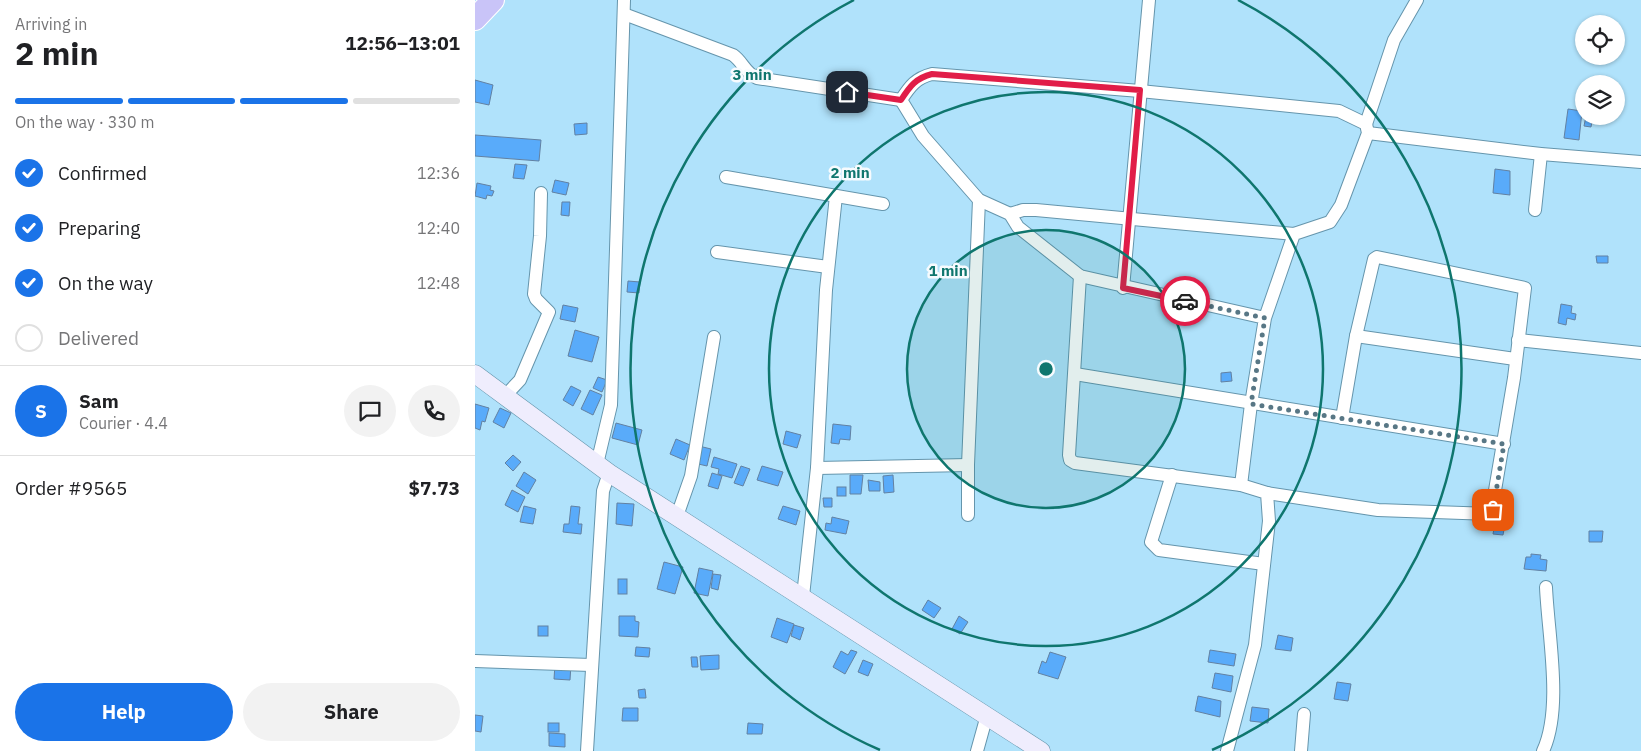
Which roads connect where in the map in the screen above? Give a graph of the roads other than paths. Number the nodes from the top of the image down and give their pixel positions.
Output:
1 (493, 0) edge
2 (624, 0) edge
3 (1149, 0) edge
4 (1417, 0) edge
5 (624, 14) junction
6 (475, 19) edge
7 (1140, 90) junction
8 (901, 100) junction
9 (1367, 129) junction
10 (1541, 154) junction
11 (1641, 162) edge
12 (726, 177) dead end
13 (541, 193) dead end
14 (836, 196) junction
15 (979, 200) junction
16 (883, 204) dead end
17 (1535, 210) dead end
18 (1010, 214) junction
19 (1129, 217) junction
20 (1294, 234) junction
21 (717, 252) dead end
22 (828, 267) junction
23 (1080, 276) junction
24 (1123, 288) junction
25 (1265, 318) junction
26 (1356, 336) junction
27 (714, 337) dead end
28 (1518, 340) junction
29 (1641, 353) edge
30 (1515, 360) junction
31 (475, 374) edge
32 (1075, 374) junction
33 (505, 396) junction
34 (1251, 404) junction
35 (1342, 418) junction
36 (1504, 444) junction
37 (968, 465) junction
38 (603, 468) junction
39 (817, 468) junction
40 (1172, 475) junction
41 (1241, 484) junction
42 (1267, 493) junction
43 (681, 506) junction
44 (968, 515) dead end
45 (1264, 564) junction
46 (1546, 587) dead end
47 (803, 596) junction
48 (475, 660) edge
49 (591, 665) junction
50 (1304, 714) dead end
51 (987, 715) junction
52 (587, 751) edge
53 (977, 751) edge
54 (1041, 751) edge
55 (1227, 751) edge
56 (1301, 751) edge
57 (1543, 751) edge

1 - 6 highway
2 - 5 street
3 - 7 street
4 - 9 street
5 - 8 street
5 - 38 street
7 - 8 street
7 - 9 street
7 - 19 street
8 - 15 street
9 - 10 street
9 - 20 street
10 - 11 street
10 - 17 street
12 - 14 street
13 - 33 street
14 - 16 street
14 - 22 street
15 - 18 street
15 - 37 street
18 - 19 street
18 - 23 street
19 - 20 street
19 - 24 street
20 - 25 street
21 - 22 street
22 - 39 street
23 - 24 street
23 - 32 street
24 - 25 street
25 - 34 street
26 - 28 street
26 - 30 street
26 - 35 street
27 - 43 street
28 - 29 street
28 - 30 street
30 - 36 street
31 - 33 street
32 - 34 street
32 - 40 street
33 - 38 street
34 - 35 street
34 - 41 street
35 - 36 street
36 - 42 street
37 - 39 street
37 - 44 street
38 - 43 street
38 - 49 street
39 - 47 street
40 - 41 street
40 - 45 street
41 - 42 street
42 - 45 street
43 - 47 street
45 - 55 street
46 - 57 street
47 - 51 street
48 - 49 street
49 - 52 street
50 - 56 street
51 - 53 street
51 - 54 street

